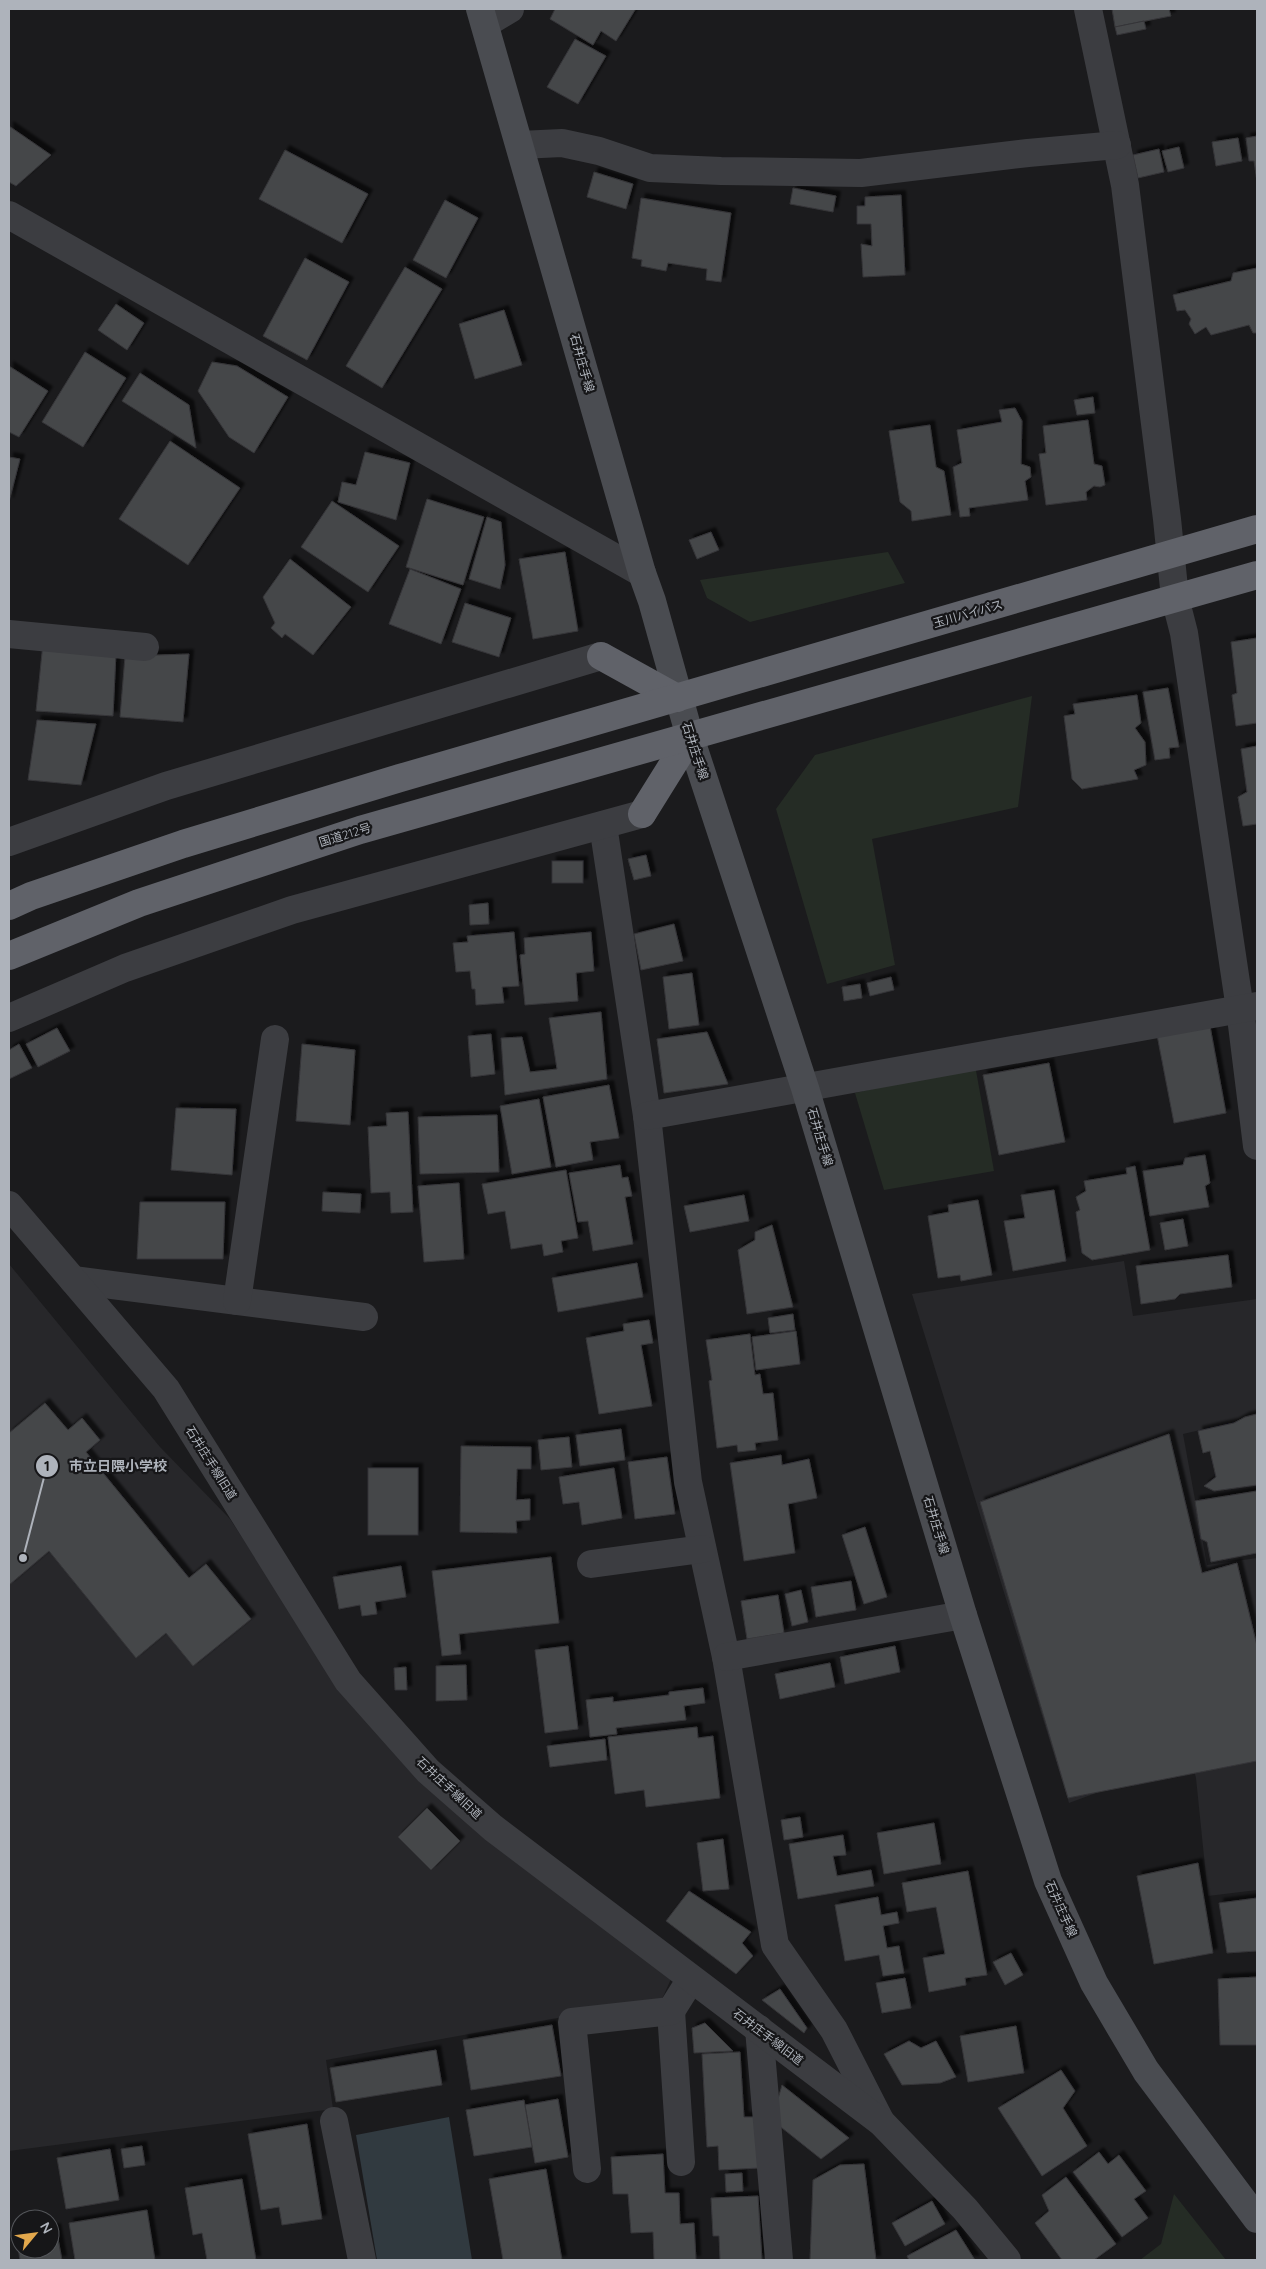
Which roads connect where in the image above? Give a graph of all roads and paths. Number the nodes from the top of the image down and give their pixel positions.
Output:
1 (510, 9) edge
2 (1088, 9) edge
3 (483, 16) edge
4 (520, 145) junction
5 (1117, 146) junction
6 (9, 215) edge
7 (1257, 529) edge
8 (1171, 555) junction
9 (642, 573) junction
10 (1257, 575) edge
11 (1175, 598) junction
12 (9, 634) edge
13 (145, 647) dead end
14 (601, 656) joint
15 (678, 698) junction
16 (690, 737) junction
17 (642, 814) joint
18 (604, 824) junction
19 (9, 842) edge
20 (20, 901) edge
21 (20, 951) edge
22 (1248, 1007) edge
23 (9, 1018) edge
24 (275, 1039) dead end
25 (805, 1088) junction
26 (1255, 1112) edge
27 (647, 1116) junction
28 (1257, 1146) edge
29 (9, 1205) edge
30 (73, 1280) junction
31 (237, 1301) junction
32 (364, 1317) dead end
33 (702, 1549) junction
34 (591, 1564) dead end
35 (963, 1614) junction
36 (726, 1657) junction
37 (691, 1978) junction
38 (671, 2011) junction
39 (759, 2029) junction
40 (334, 2120) dead end
41 (882, 2122) junction
42 (681, 2162) dead end
43 (587, 2169) dead end
44 (1257, 2219) edge
45 (362, 2260) edge
46 (779, 2260) edge
47 (1007, 2260) edge

1 - 3 street
2 - 5 street
3 - 4 main road, 石井庄手線
4 - 5 street
4 - 9 main road, 石井庄手線
5 - 8 street
6 - 9 street
7 - 8 highway, 玉川バイパス
8 - 11 street
8 - 15 highway, 玉川バイパス
9 - 15 main road, 石井庄手線
10 - 11 highway
11 - 16 highway
11 - 22 street
12 - 13 street
14 - 15 highway
14 - 19 street
15 - 16 main road, 石井庄手線
15 - 20 highway
16 - 17 highway
16 - 21 highway, 国道212号
16 - 25 main road, 石井庄手線
17 - 18 street
18 - 23 street
18 - 27 street
22 - 25 street
22 - 26 street
24 - 31 street
25 - 27 street
25 - 35 main road, 石井庄手線
26 - 28 street
27 - 33 street
29 - 30 street, 石井庄手線旧道
30 - 31 street
30 - 37 street, 石井庄手線旧道
31 - 32 street
33 - 34 street
33 - 36 street
35 - 36 street
35 - 44 main road, 石井庄手線
36 - 41 street
37 - 38 street
37 - 39 street, 石井庄手線旧道
38 - 42 street
38 - 43 street
39 - 41 street, 石井庄手線旧道
39 - 46 street
40 - 45 street
41 - 47 street, 石井庄手線旧道

